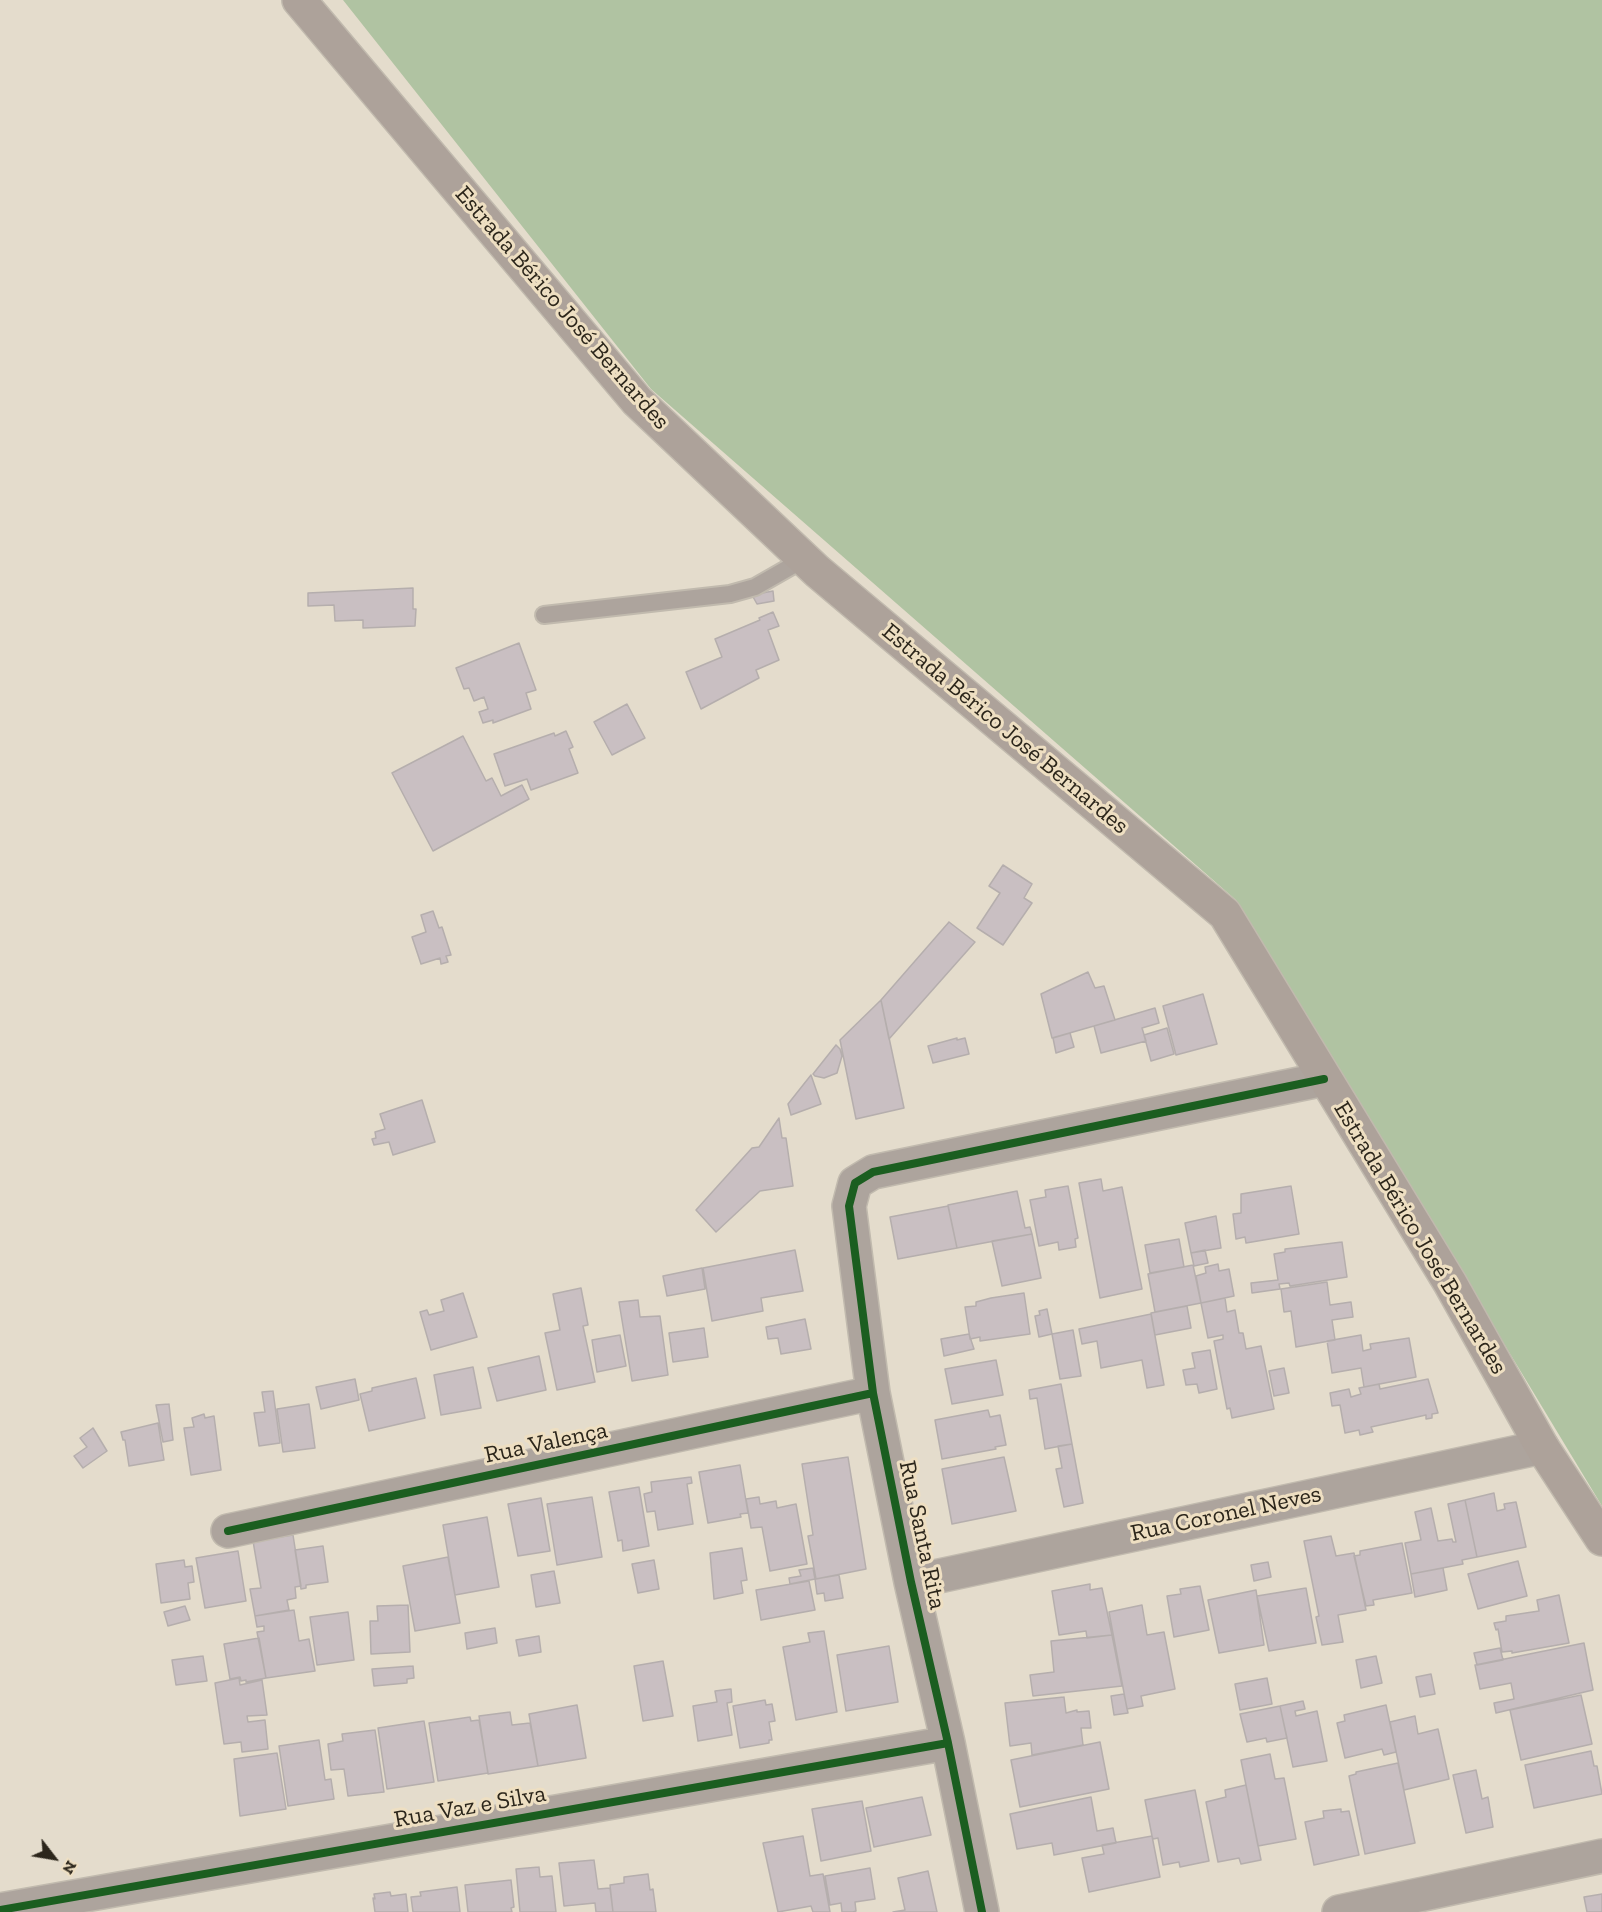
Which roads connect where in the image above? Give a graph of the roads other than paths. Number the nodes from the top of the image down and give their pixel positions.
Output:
1 (298, 0) edge
2 (804, 559) junction
3 (544, 615) dead end
4 (1324, 1079) junction
5 (873, 1393) junction
6 (1542, 1447) junction
7 (228, 1531) dead end
8 (1602, 1539) edge
9 (911, 1582) junction
10 (948, 1743) junction
11 (1602, 1856) edge
12 (0, 1910) edge
13 (982, 1912) edge
14 (1338, 1912) edge

1 - 2 main road, Estrada Bérico José Bernardes
2 - 3 lane
2 - 4 main road, Estrada Bérico José Bernardes
4 - 5 street, Rua Santa Rita
4 - 6 main road, Estrada Bérico José Bernardes
5 - 7 street, Rua Valença
5 - 9 street, Rua Santa Rita
6 - 8 main road, Estrada Bérico José Bernardes
6 - 9 street, Rua Coronel Neves
9 - 10 street, Rua Santa Rita
10 - 12 street, Rua Vaz e Silva
10 - 13 street, Rua Santa Rita
11 - 14 street

